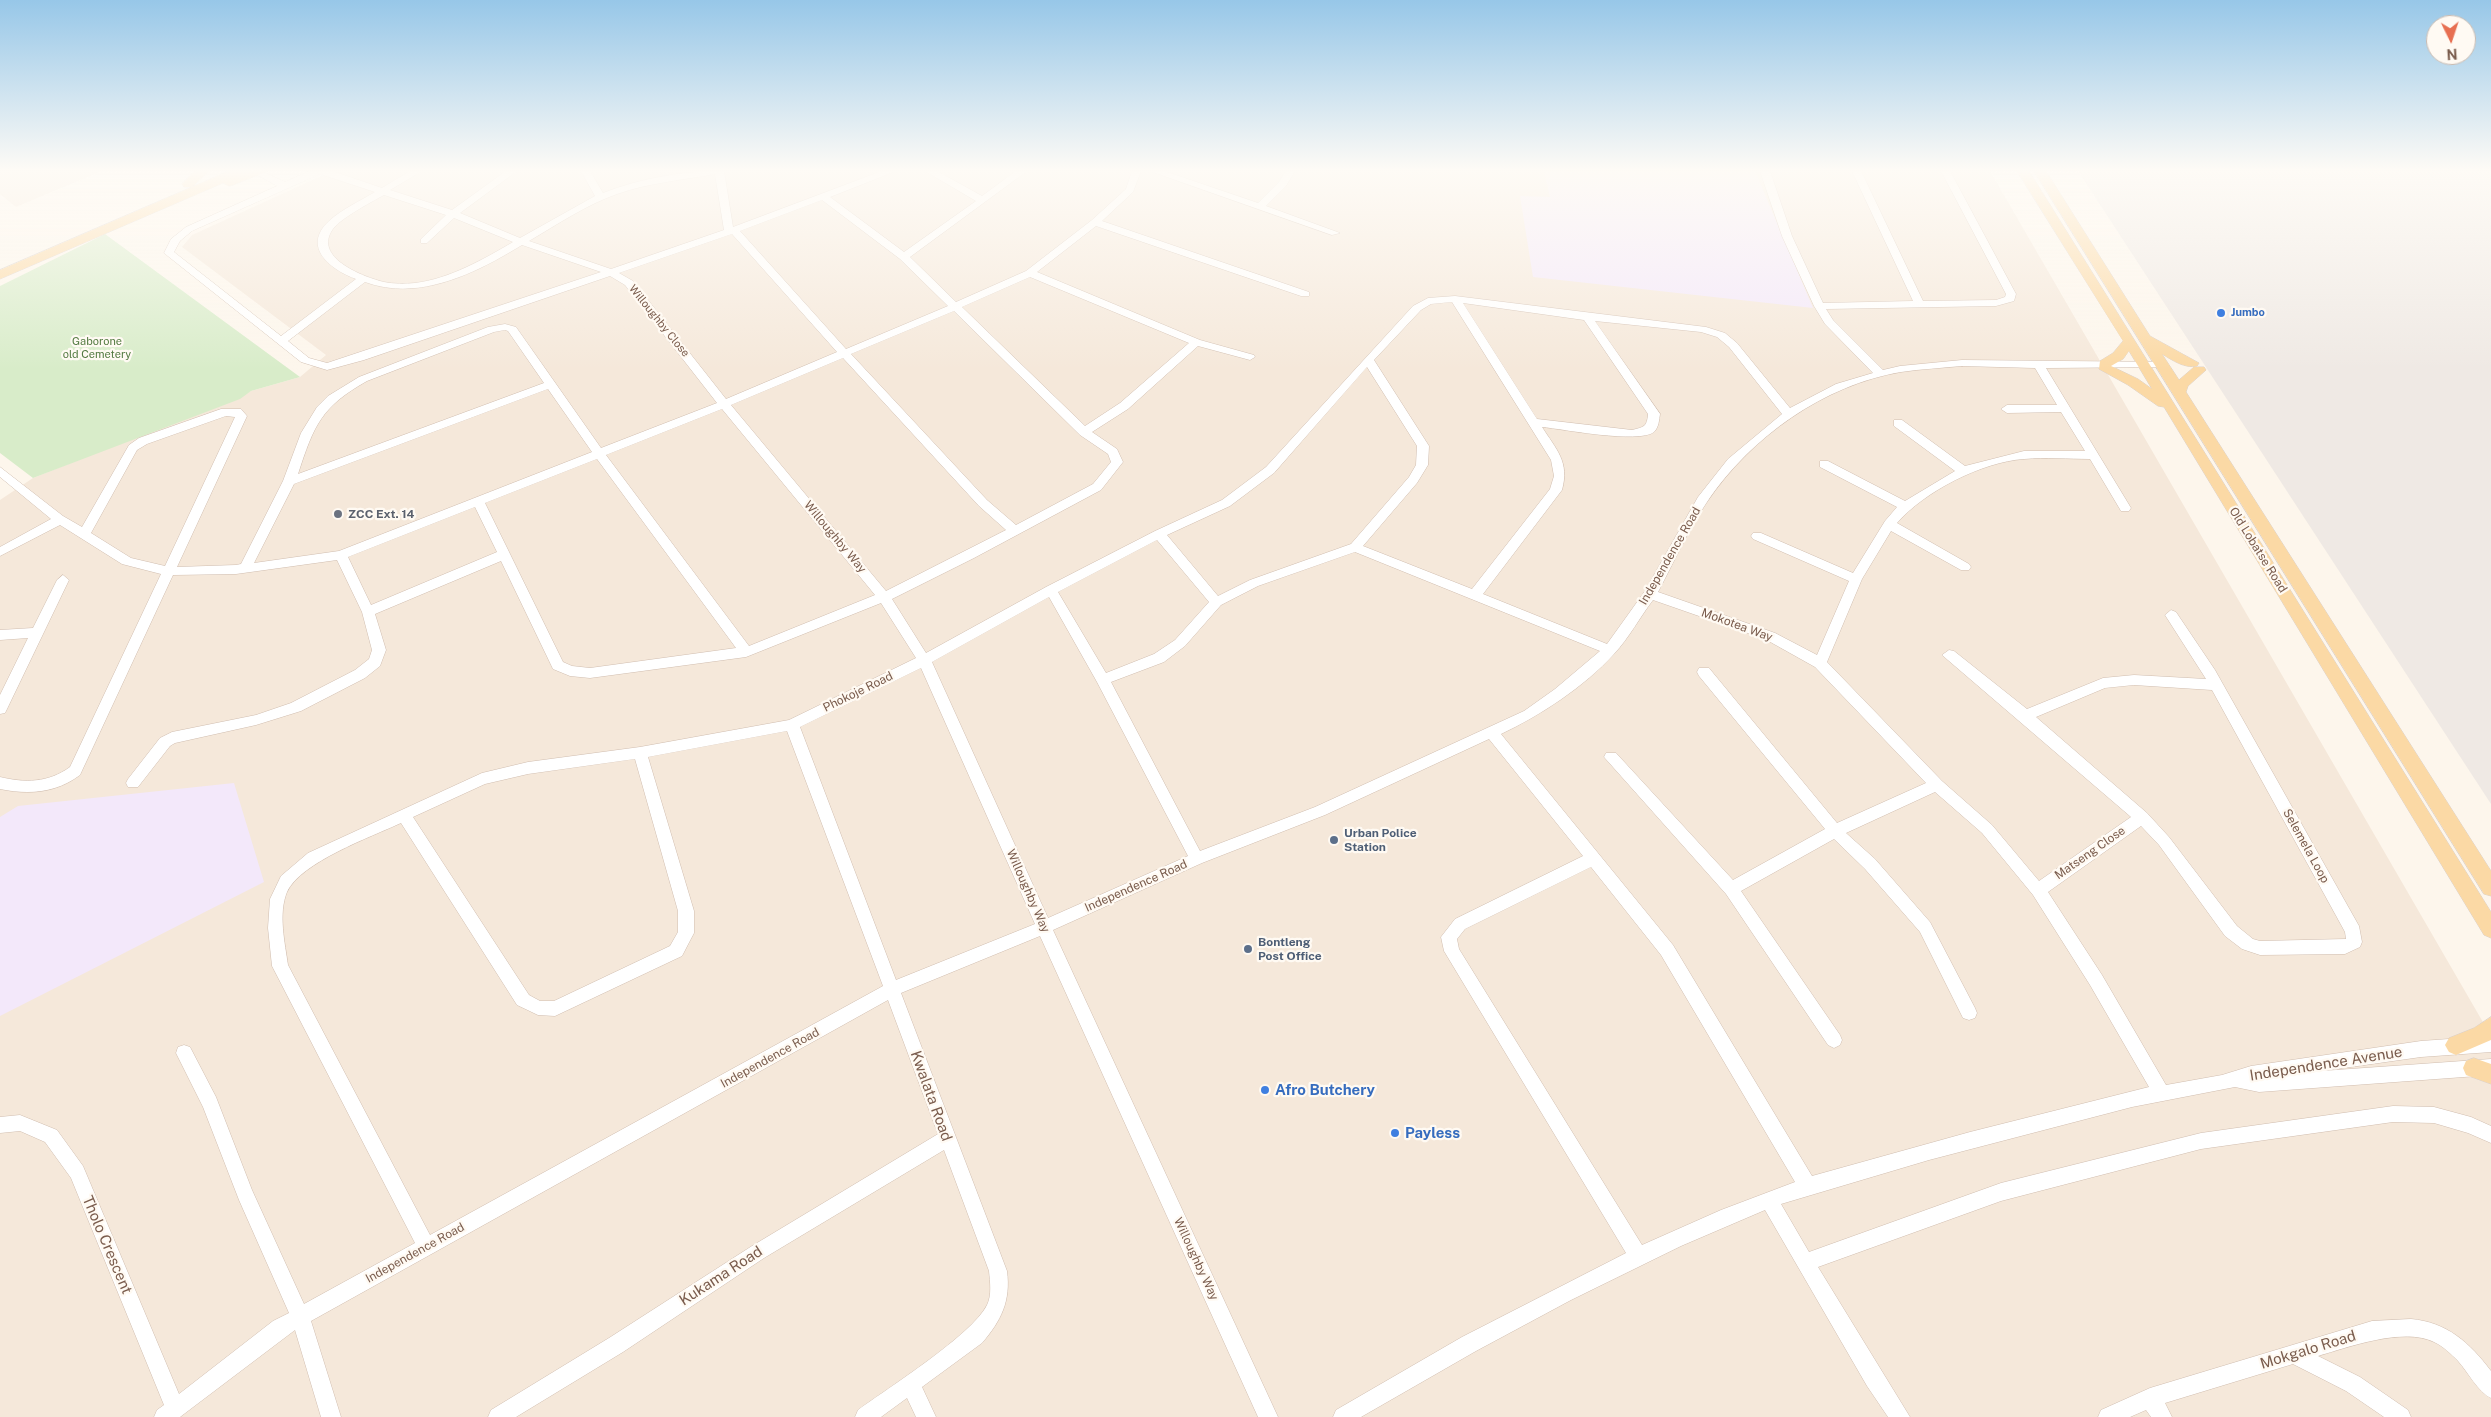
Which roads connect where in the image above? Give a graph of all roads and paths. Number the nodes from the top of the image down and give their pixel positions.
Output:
1 (62, 237) edge
2 (88, 237) edge
3 (177, 237) edge
4 (324, 237) edge
5 (428, 237) edge
6 (510, 237) edge
7 (527, 237) edge
8 (713, 237) edge
9 (737, 237) edge
10 (878, 237) edge
11 (931, 237) edge
12 (1076, 237) edge
13 (1139, 237) edge
14 (1788, 237) edge
15 (1887, 237) edge
16 (1980, 237) edge
17 (2067, 237) edge
18 (2078, 237) edge
19 (424, 241) dead end
20 (520, 241) junction
21 (904, 257) junction
22 (0, 263) edge
23 (611, 272) junction
24 (1030, 273) junction
25 (0, 275) edge
26 (363, 279) junction
27 (1305, 294) dead end
28 (1455, 299) junction
29 (1919, 304) junction
30 (1819, 306) junction
31 (954, 308) junction
32 (1587, 317) junction
33 (2136, 338) junction
34 (281, 341) junction
35 (1196, 342) junction
36 (844, 353) junction
37 (1250, 357) dead end
38 (1368, 360) junction
39 (2039, 365) junction
40 (2105, 366) junction
41 (2153, 366) junction
42 (1879, 374) junction
43 (552, 384) junction
44 (2179, 393) junction
45 (724, 404) junction
46 (2065, 408) junction
47 (2007, 409) dead end
48 (2172, 409) junction
49 (1788, 414) junction
50 (1532, 422) junction
51 (1898, 423) dead end
52 (1084, 432) junction
53 (598, 452) junction
54 (2094, 456) junction
55 (1824, 464) dead end
56 (0, 471) edge
57 (1964, 471) junction
58 (289, 481) junction
59 (478, 501) junction
60 (1905, 506) junction
61 (2125, 508) dead end
62 (60, 520) junction
63 (1889, 524) junction
64 (1015, 531) junction
65 (84, 534) junction
66 (1159, 534) junction
67 (1757, 536) dead end
68 (1355, 547) junction
69 (0, 552) edge
70 (505, 554) junction
71 (341, 555) junction
72 (1965, 567) dead end
73 (245, 568) junction
74 (168, 570) junction
75 (1856, 579) junction
76 (63, 580) dead end
77 (1051, 590) junction
78 (1650, 594) junction
79 (1475, 595) junction
80 (884, 597) junction
81 (1216, 602) junction
82 (368, 612) junction
83 (2171, 615) dead end
84 (36, 633) junction
85 (0, 635) edge
86 (1610, 650) junction
87 (746, 652) junction
88 (1949, 655) dead end
89 (924, 660) junction
90 (1820, 663) junction
91 (1704, 672) dead end
92 (1103, 680) junction
93 (2216, 685) junction
94 (0, 709) edge
95 (2025, 716) junction
96 (792, 725) junction
97 (1492, 733) junction
98 (640, 753) junction
99 (1611, 757) dead end
100 (0, 783) edge
101 (133, 783) dead end
102 (1937, 785) junction
103 (404, 816) junction
104 (2142, 817) junction
105 (1835, 831) junction
106 (1594, 858) junction
107 (1198, 859) junction
108 (2491, 888) edge
109 (1731, 889) junction
110 (2038, 890) junction
111 (1044, 927) junction
112 (2491, 929) edge
113 (893, 989) junction
114 (1969, 1013) dead end
115 (2491, 1027) edge
116 (1834, 1040) dead end
117 (2491, 1044) edge
118 (2456, 1045) junction
119 (184, 1053) dead end
120 (2485, 1070) edge
121 (2236, 1080) junction
122 (2161, 1092) junction
123 (0, 1125) edge
124 (2491, 1135) edge
125 (946, 1139) junction
126 (1808, 1187) junction
127 (1768, 1201) junction
128 (427, 1247) junction
129 (1638, 1256) junction
130 (1806, 1262) junction
131 (300, 1317) junction
132 (2293, 1354) junction
133 (911, 1385) junction
134 (2491, 1388) edge
135 (2150, 1398) junction
136 (170, 1413) edge
137 (331, 1417) edge
138 (498, 1417) edge
139 (865, 1417) edge
140 (926, 1417) edge
141 (1268, 1417) edge
142 (1343, 1417) edge
143 (1900, 1417) edge
144 (2108, 1417) edge
145 (2162, 1417) edge
146 (2401, 1417) edge

1 - 22 main road
2 - 25 main road
3 - 34 street
4 - 26 street
5 - 19 street
6 - 20 street, Willoughby Close
7 - 20 street
8 - 23 street
9 - 36 street
10 - 21 street
11 - 21 street
12 - 24 street
13 - 27 street
14 - 30 street
15 - 29 street
16 - 29 street
17 - 33 main road, Old Lobatse Road
18 - 33 main road, Old Lobatse Road
20 - 23 street, Willoughby Close
20 - 26 street
21 - 31 street
23 - 34 street
23 - 45 street, Willoughby Close
24 - 31 street
24 - 35 street
26 - 34 street
28 - 32 street, Phokoje Road
28 - 38 street, Phokoje Road
28 - 50 street
29 - 30 street
30 - 42 street
31 - 36 street
31 - 52 street
32 - 49 street, Phokoje Road
32 - 50 street
33 - 40 main road
33 - 41 main road, Old Lobatse Road
33 - 44 main road
35 - 37 street
35 - 52 street
36 - 45 street
36 - 64 street
38 - 66 street, Phokoje Road
38 - 68 street
39 - 40 street, Independence Road
39 - 42 street, Independence Road
39 - 46 street
40 - 41 street, Independence Road
40 - 48 main road
41 - 44 main road, Old Lobatse Road
41 - 48 main road, Old Lobatse Road
42 - 49 street, Independence Road
43 - 53 street
43 - 58 street
43 - 58 street
44 - 108 main road, Old Lobatse Road
45 - 53 street
45 - 80 street, Willoughby Way
46 - 47 street
46 - 54 street
48 - 112 main road, Old Lobatse Road
49 - 78 street, Independence Road
50 - 79 street
51 - 57 street
52 - 64 street
53 - 59 street
53 - 87 street
54 - 57 street
54 - 61 street
55 - 60 street
56 - 62 street
57 - 60 street
58 - 73 street
59 - 70 street
59 - 71 street
60 - 63 street
62 - 65 street
62 - 69 street
63 - 72 street
63 - 75 street
64 - 80 street
65 - 74 street
65 - 74 street
66 - 77 street, Phokoje Road
66 - 81 street
67 - 75 street
68 - 79 street
68 - 81 street
70 - 82 street
70 - 87 street
71 - 73 street
71 - 82 street
73 - 74 street
74 - 100 street
75 - 90 street
76 - 84 street
77 - 89 street, Phokoje Road
77 - 92 street
78 - 86 street, Independence Road
78 - 90 street, Mokotea Way
79 - 86 street
80 - 87 street
80 - 89 street, Willoughby Way
81 - 92 street
82 - 101 street
83 - 93 street
84 - 85 street
84 - 94 street
86 - 97 street, Independence Road
88 - 95 street
89 - 96 street, Phokoje Road
89 - 111 street, Willoughby Way
90 - 102 street, Mokotea Way
91 - 105 street
92 - 107 street
93 - 95 street
93 - 104 street, Selemela Loop
95 - 104 street
96 - 98 street, Phokoje Road
96 - 113 street, Kwalata Road
97 - 106 street
97 - 107 street, Independence Road
98 - 103 street, Phokoje Road
98 - 103 street
99 - 109 street
102 - 105 street
102 - 110 street, Mokotea Way
103 - 128 street, Phokoje Road
104 - 110 street, Matseng Close
105 - 109 street
105 - 114 street
106 - 126 street
106 - 129 street
107 - 111 street, Independence Road
109 - 116 street
110 - 122 street, Mokotea Way
111 - 113 street, Independence Road
111 - 141 street, Willoughby Way
113 - 125 street, Kwalata Road
113 - 128 street, Independence Road
115 - 118 main road
117 - 118 street, Independence Avenue
118 - 121 street, Independence Avenue
119 - 131 street
120 - 121 street, Independence Avenue
121 - 122 street
122 - 126 street
123 - 136 street, Tholo Crescent
124 - 130 street
125 - 133 street, Kwalata Road
125 - 138 street, Kukama Road
126 - 127 street
127 - 129 street
127 - 130 street
128 - 131 street, Independence Road
129 - 142 street
130 - 143 street
131 - 136 street, Independence Road
131 - 137 street
132 - 134 street, Mokgalo Road
132 - 135 street, Mokgalo Road
132 - 146 street
133 - 139 street, Kwalata Road
133 - 140 street
135 - 144 street, Mokgalo Road
135 - 145 street

